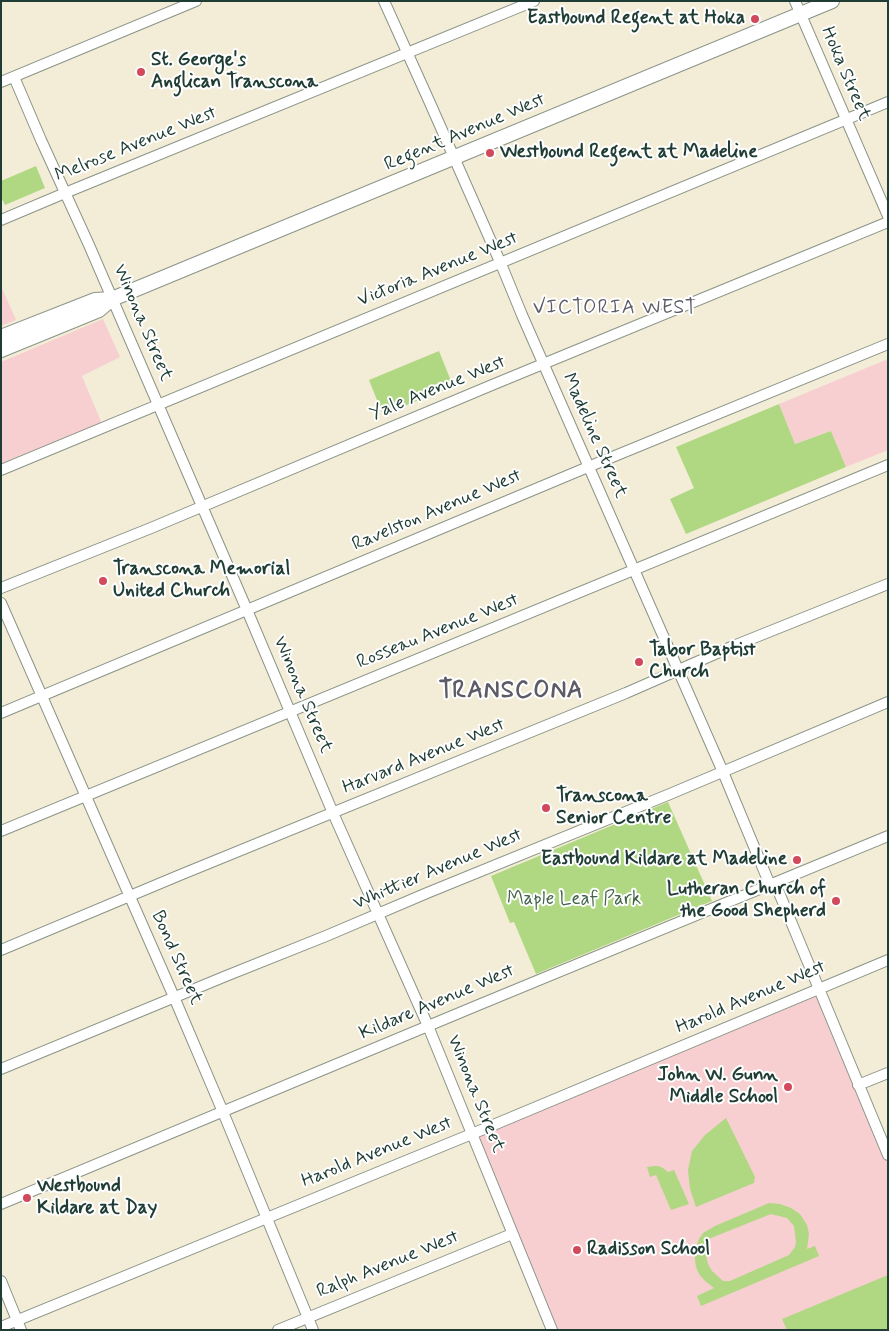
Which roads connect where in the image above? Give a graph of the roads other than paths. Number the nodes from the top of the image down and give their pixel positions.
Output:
1 (196, 1) edge
2 (384, 1) edge
3 (534, 1) edge
4 (795, 1) edge
5 (832, 1) edge
6 (801, 14) junction
7 (408, 54) junction
8 (14, 77) junction
9 (1, 82) edge
10 (888, 102) edge
11 (846, 120) junction
12 (454, 158) junction
13 (65, 193) junction
14 (888, 216) edge
15 (1, 220) edge
16 (888, 222) edge
17 (501, 264) junction
18 (112, 299) junction
19 (1, 337) edge
20 (888, 344) edge
21 (1, 350) edge
22 (543, 364) junction
23 (158, 405) junction
24 (888, 465) edge
25 (588, 467) junction
26 (1, 470) edge
27 (202, 505) junction
28 (634, 570) junction
29 (888, 584) edge
30 (1, 588) edge
31 (1, 603) edge
32 (248, 610) junction
33 (677, 671) junction
34 (42, 696) junction
35 (888, 702) edge
36 (291, 711) junction
37 (1, 713) edge
38 (723, 772) junction
39 (86, 796) junction
40 (333, 814) junction
41 (1, 831) edge
42 (888, 836) edge
43 (773, 884) junction
44 (130, 896) junction
45 (377, 914) junction
46 (1, 950) edge
47 (888, 960) edge
48 (818, 988) junction
49 (174, 997) junction
50 (428, 1026) junction
51 (1, 1069) edge
52 (888, 1073) edge
53 (858, 1085) junction
54 (223, 1112) junction
55 (472, 1133) junction
56 (888, 1155) edge
57 (1, 1204) edge
58 (267, 1217) junction
59 (512, 1234) junction
60 (1, 1281) edge
61 (307, 1317) junction
62 (19, 1325) edge
63 (1, 1327) edge
64 (278, 1330) edge
65 (313, 1330) edge
66 (552, 1330) edge

1 - 8 street
2 - 7 street, Madeline Street
3 - 7 street, Melrose Avenue West
4 - 6 street, Hoka Street
5 - 6 main road, Regent Avenue West
6 - 11 street, Hoka Street
6 - 12 main road, Regent Avenue West
7 - 12 street, Madeline Street
7 - 13 street, Melrose Avenue West
8 - 9 street
8 - 13 street, Winona Street
10 - 11 street, Victoria Avenue West
11 - 14 street, Hoka Street
11 - 17 street, Victoria Avenue West
12 - 17 street, Madeline Street
12 - 18 main road, Regent Avenue West
13 - 15 street, Melrose Avenue West
13 - 18 street, Winona Street
16 - 22 street, Yale Avenue West
17 - 22 street, Madeline Street
17 - 23 street, Victoria Avenue West
18 - 19 main road, Regent Avenue West
18 - 21 main road, Regent Avenue West
18 - 23 street, Winona Street
20 - 25 street, Ravelston Avenue West
22 - 25 street, Madeline Street
22 - 27 street, Yale Avenue West
23 - 26 street, Victoria Avenue West
23 - 27 street, Winona Street
24 - 28 street, Rosseau Avenue West
25 - 28 street, Madeline Street
25 - 32 street, Ravelston Avenue West
27 - 30 street, Yale Avenue West
27 - 32 street, Winona Street
28 - 33 street, Madeline Street
28 - 36 street, Rosseau Avenue West
29 - 33 street, Harvard Avenue West
31 - 34 street, Bond Street
32 - 34 street, Ravelston Avenue West
32 - 36 street, Winona Street
33 - 38 street, Madeline Street
33 - 40 street, Harvard Avenue West
34 - 37 street, Ravelston Avenue West
34 - 39 street, Bond Street
35 - 38 street, Whittier Avenue West
36 - 39 street, Rosseau Avenue West
36 - 40 street, Winona Street
38 - 43 street, Madeline Street
38 - 45 street, Whittier Avenue West
39 - 41 street, Rosseau Avenue West
39 - 44 street, Bond Street
40 - 44 street, Harvard Avenue West
40 - 45 street, Winona Street
42 - 43 street, Kildare Avenue West
43 - 48 street, Madeline Street
43 - 50 street, Kildare Avenue West
44 - 46 street, Harvard Avenue West
44 - 49 street, Bond Street
45 - 49 street, Whittier Avenue West
45 - 50 street, Winona Street
47 - 48 street, Harold Avenue West
48 - 53 street, Madeline Street
48 - 55 street, Harold Avenue West
49 - 51 street, Whittier Avenue West
49 - 54 street, Bond Street
50 - 54 street, Kildare Avenue West
50 - 55 street, Winona Street
52 - 53 street
53 - 56 street, Madeline Street
54 - 57 street, Kildare Avenue West
54 - 58 street, Bond Street
55 - 58 street, Harold Avenue West
55 - 59 street, Winona Street
58 - 61 street, Bond Street
58 - 62 street, Harold Avenue West
59 - 61 street, Ralph Avenue West
59 - 66 street, Winona Street
60 - 62 street
61 - 64 street, Ralph Avenue West
61 - 65 street, Bond Street
62 - 63 street, Harold Avenue West

